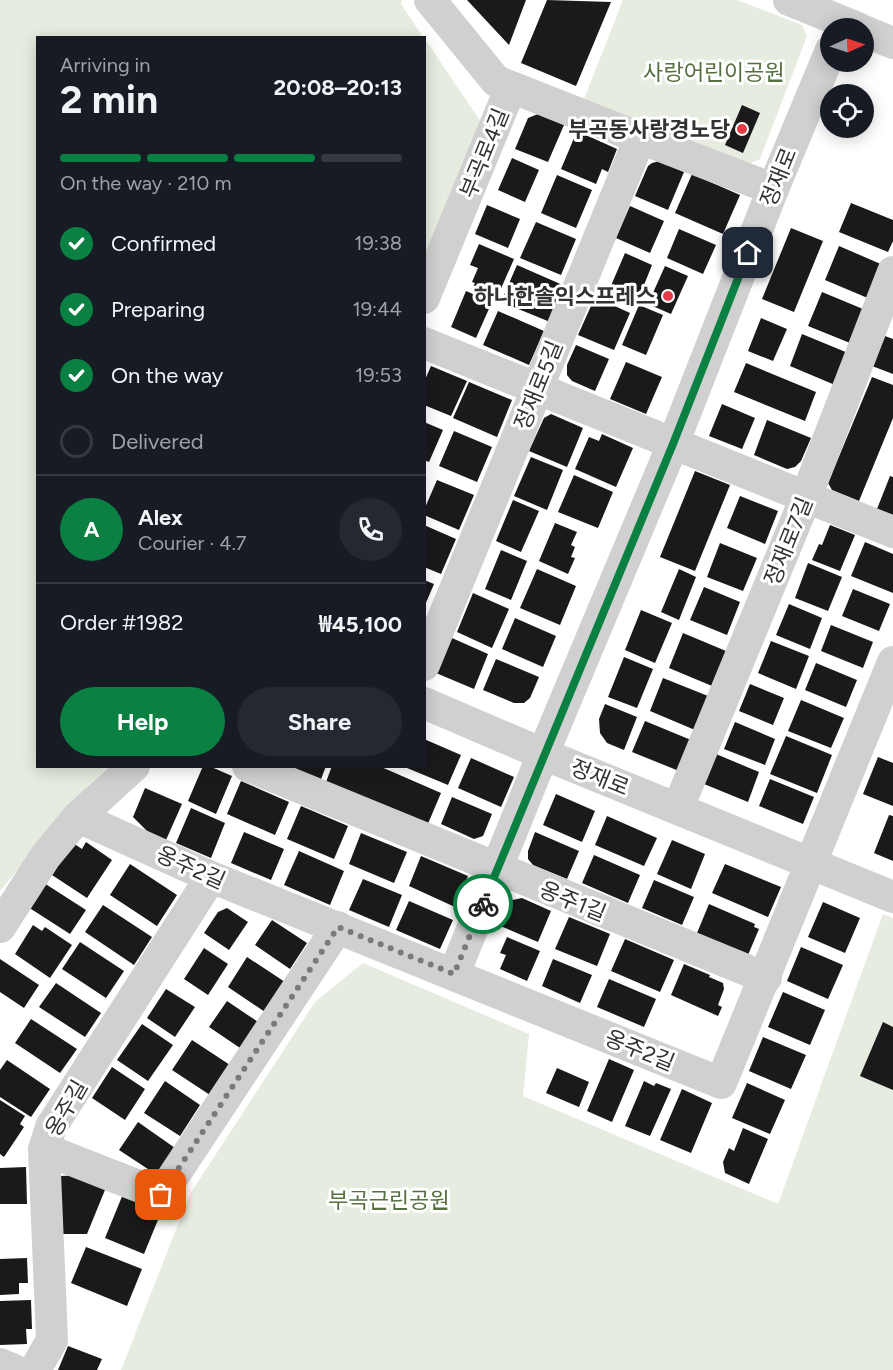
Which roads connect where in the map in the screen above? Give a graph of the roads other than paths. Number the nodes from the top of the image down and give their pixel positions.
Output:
1 (430, 0) edge
2 (789, 0) edge
3 (828, 18) edge
4 (874, 36) edge
5 (893, 43) edge
6 (827, 72) edge
7 (512, 87) junction
8 (640, 138) junction
9 (773, 189) junction
10 (893, 272) edge
11 (426, 293) edge
12 (426, 344) edge
13 (537, 388) junction
14 (673, 444) junction
15 (806, 497) junction
16 (893, 532) edge
17 (426, 660) edge
18 (893, 662) edge
19 (426, 705) edge
20 (543, 754) junction
21 (132, 768) edge
22 (253, 768) edge
23 (678, 808) junction
24 (78, 817) junction
25 (811, 863) junction
26 (497, 870) junction
27 (211, 877) junction
28 (893, 897) edge
29 (0, 927) edge
30 (338, 927) junction
31 (454, 974) junction
32 (766, 978) junction
33 (44, 1149) junction
34 (0, 1364) edge
35 (14, 1370) edge
36 (34, 1370) edge

1 - 7 street, 부곡로4길
2 - 3 street
4 - 5 street
6 - 9 street, 정재로
7 - 8 street
7 - 11 street, 부곡로4길
8 - 9 street
8 - 13 street, 정재로5길
9 - 14 street, 정재로
10 - 15 street, 정재로7길
12 - 13 street
13 - 14 street
13 - 17 street, 정재로5길
14 - 15 street
14 - 20 street, 정재로
15 - 16 street
15 - 23 street, 정재로7길
18 - 25 street, 옹주2길
19 - 20 street
20 - 23 street, 정재로
20 - 26 street
21 - 24 street
22 - 26 street, 옹주1길
23 - 25 street, 정재로
24 - 27 street, 옹주2길
24 - 29 street
25 - 28 street, 정재로
25 - 32 street, 옹주2길
26 - 31 street
26 - 32 street, 옹주1길
27 - 30 street, 옹주2길
27 - 33 street, 옹주길
30 - 31 street, 옹주2길
30 - 33 street
31 - 32 street, 옹주2길
33 - 36 street, 옹주길
34 - 35 street

